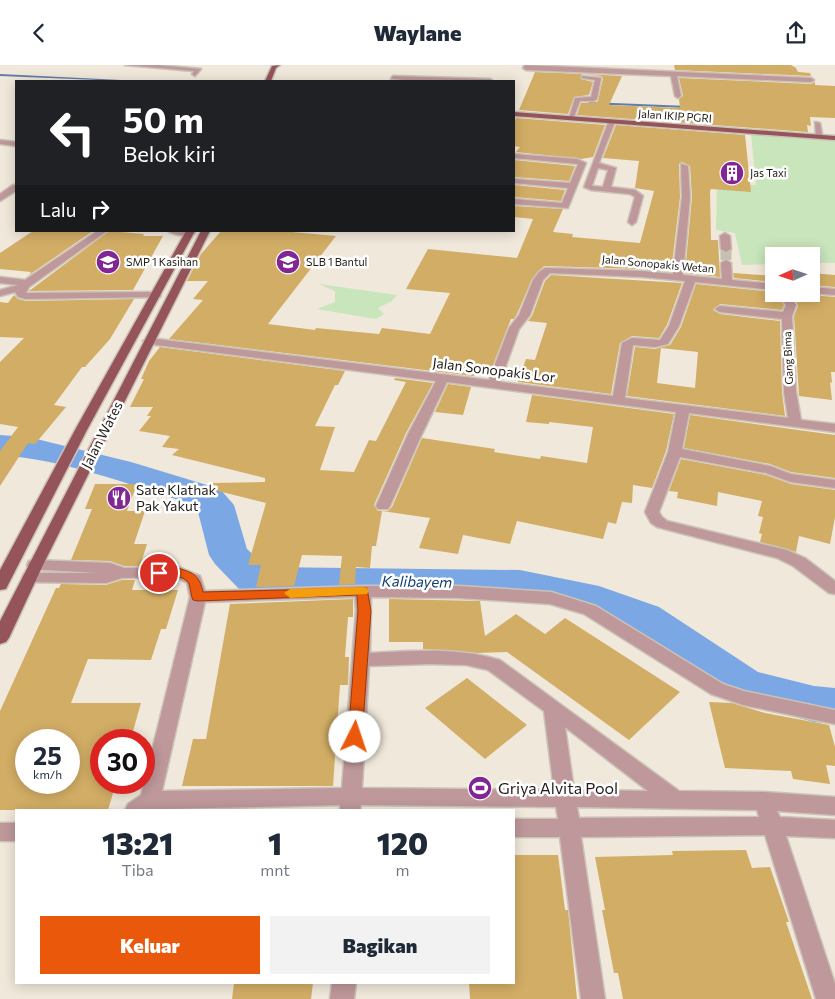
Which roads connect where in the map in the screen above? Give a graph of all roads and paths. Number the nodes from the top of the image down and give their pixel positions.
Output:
1 (128, 65) edge
2 (277, 65) edge
3 (282, 65) edge
4 (527, 67) edge
5 (199, 69) edge
6 (774, 69) dead end
7 (578, 71) junction
8 (280, 74) dead end
9 (674, 76) junction
10 (393, 77) edge
11 (584, 77) dead end
12 (780, 79) junction
13 (268, 80) edge
14 (418, 80) edge
15 (577, 80) dead end
16 (812, 80) dead end
17 (576, 89) dead end
18 (678, 96) dead end
19 (577, 99) junction
20 (515, 114) edge
21 (571, 117) junction
22 (611, 121) junction
23 (817, 123) dead end
24 (820, 137) junction
25 (835, 138) edge
26 (2, 144) edge
27 (15, 144) edge
28 (515, 157) edge
29 (595, 165) junction
30 (684, 165) dead end
31 (515, 181) edge
32 (573, 186) junction
33 (15, 188) edge
34 (606, 189) junction
35 (0, 199) edge
36 (515, 202) edge
37 (632, 222) dead end
38 (102, 232) edge
39 (191, 232) edge
40 (205, 232) edge
41 (725, 236) dead end
42 (726, 249) tunnel mouth
43 (726, 263) tunnel mouth
44 (678, 277) junction
45 (691, 279) junction
46 (0, 280) edge
47 (26, 283) junction
48 (727, 283) junction
49 (765, 286) edge
50 (820, 291) edge
51 (835, 292) edge
52 (0, 293) edge
53 (156, 295) junction
54 (789, 303) edge
55 (720, 309) dead end
56 (787, 316) junction
57 (149, 341) junction
58 (443, 379) junction
59 (493, 385) junction
60 (618, 401) junction
61 (683, 409) junction
62 (795, 423) junction
63 (835, 428) edge
64 (675, 451) junction
65 (835, 484) edge
66 (384, 506) dead end
67 (33, 571) junction
68 (3, 574) edge
69 (835, 589) edge
70 (363, 591) junction
71 (198, 597) junction
72 (0, 639) edge
73 (361, 660) junction
74 (553, 707) junction
75 (835, 717) edge
76 (566, 799) junction
77 (674, 799) junction
78 (764, 801) junction
79 (350, 803) edge
80 (835, 806) edge
81 (144, 807) edge
82 (773, 826) junction
83 (515, 828) edge
84 (570, 828) junction
85 (835, 829) edge
86 (0, 832) edge
87 (15, 832) edge
88 (344, 984) edge
89 (342, 999) edge
90 (593, 999) edge
91 (828, 999) edge

1 - 5 street
2 - 13 main road
3 - 8 main road
4 - 7 street
6 - 12 street
7 - 9 street
7 - 15 street
9 - 12 street
9 - 18 street
10 - 14 street
11 - 19 street
12 - 16 street
17 - 19 street
19 - 21 street
20 - 21 main road, Jalan IKIP PGRI
21 - 22 main road, Jalan IKIP PGRI
22 - 24 main road, Jalan IKIP PGRI
22 - 29 street
23 - 24 street
24 - 25 main road, Jalan IKIP PGRI
26 - 27 street
28 - 32 street
29 - 34 street
29 - 34 street
30 - 44 street
31 - 32 street
32 - 36 street
33 - 35 street
34 - 37 street
38 - 47 street
39 - 53 main road, Jalan Wates
40 - 57 main road, Jalan Wates
41 - 42 street
43 - 48 street
44 - 45 street, Jalan Sonopakis Wetan
44 - 59 street, Jalan Sonopakis Wetan
45 - 48 street, Jalan Sonopakis Wetan
45 - 60 street
46 - 47 street
47 - 52 street
47 - 53 street
48 - 49 street, Jalan Sonopakis Wetan
50 - 51 street
53 - 68 main road, Jalan Wates
54 - 56 street, Gang Bima
55 - 56 street
56 - 62 street, Gang Bima
57 - 58 street, Jalan Sonopakis Lor
57 - 67 main road, Jalan Wates
58 - 59 street, Jalan Sonopakis Lor
58 - 66 street
59 - 60 street, Jalan Sonopakis Lor
60 - 61 street, Jalan Sonopakis Lor
61 - 62 street, Jalan Sonopakis Lor
61 - 64 street
62 - 63 street, Jalan Sonopakis Lor
64 - 65 street
64 - 69 street
67 - 68 main road
67 - 71 street
67 - 72 main road, Jalan Wates
70 - 71 street
70 - 73 street
70 - 75 street
71 - 81 street
73 - 74 street
73 - 79 street
74 - 76 street
74 - 77 street
76 - 77 street
76 - 79 street
76 - 84 street
77 - 78 street
78 - 80 street
78 - 82 street
79 - 81 street
82 - 84 street
82 - 85 street
82 - 91 street
83 - 84 street
84 - 90 street
86 - 87 street
88 - 89 street

